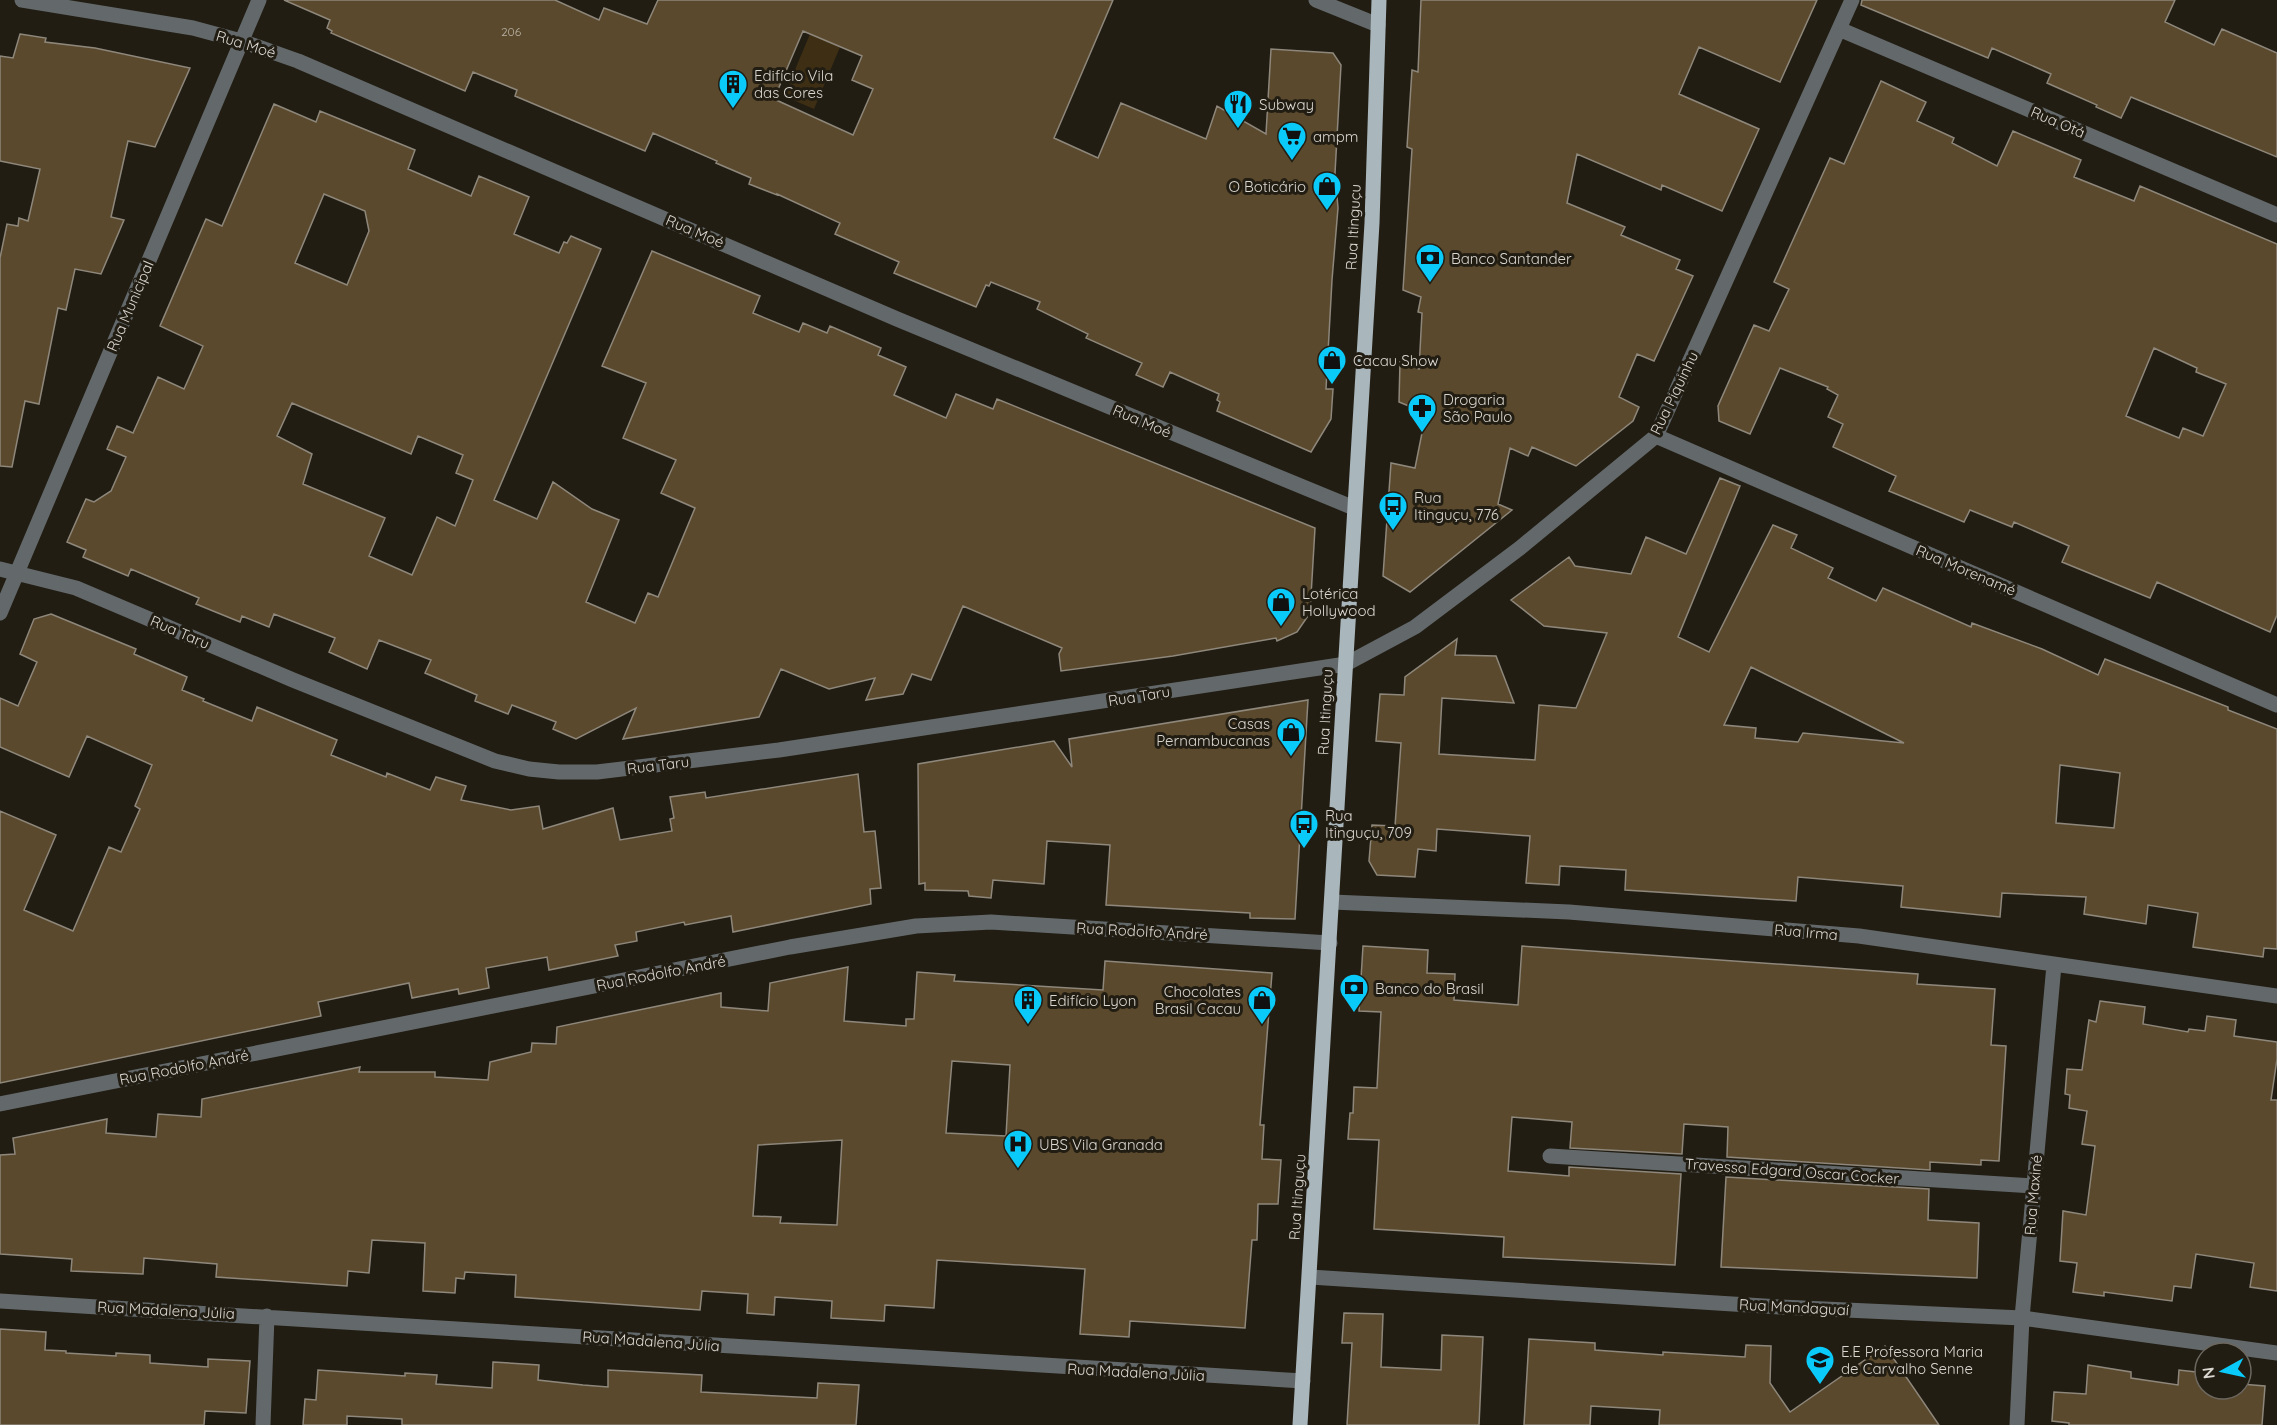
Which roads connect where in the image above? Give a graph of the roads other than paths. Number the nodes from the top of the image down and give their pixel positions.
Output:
1 (22, 0) edge
2 (259, 0) edge
3 (1316, 0) edge
4 (1379, 0) edge
5 (1852, 0) edge
6 (1378, 25) junction
7 (1839, 29) junction
8 (241, 41) junction
9 (2277, 215) edge
10 (1656, 436) junction
11 (1354, 508) junction
12 (0, 569) edge
13 (17, 572) junction
14 (0, 613) edge
15 (1346, 664) junction
16 (2277, 705) edge
17 (1332, 902) junction
18 (1330, 943) junction
19 (2054, 965) junction
20 (2277, 996) edge
21 (0, 1104) edge
22 (1550, 1156) dead end
23 (2034, 1186) junction
24 (1310, 1277) junction
25 (0, 1301) edge
26 (267, 1316) junction
27 (2022, 1318) junction
28 (2277, 1353) edge
29 (1303, 1382) junction
30 (262, 1425) edge
31 (1300, 1425) edge
32 (2017, 1425) edge

1 - 8 street, Rua Moé
2 - 8 street, Rua Municipal
3 - 6 street
4 - 6 main road, Rua Itinguçu
5 - 7 street, Rua Piquinhu
6 - 11 main road, Rua Itinguçu
7 - 9 street, Rua Otá
7 - 10 street, Rua Piquinhu
8 - 11 street, Rua Moé
8 - 13 street, Rua Municipal
10 - 15 street, Rua Piquinhu
10 - 16 street, Rua Morenamé
11 - 15 main road, Rua Itinguçu
12 - 13 street, Rua Taru
13 - 14 street, Rua Municipal
13 - 15 street, Rua Taru
15 - 17 main road, Rua Itinguçu
17 - 18 main road, Rua Itinguçu
17 - 19 street, Rua Irma
18 - 21 street, Rua Rodolfo André
18 - 24 main road, Rua Itinguçu
19 - 20 street, Rua Irma
19 - 23 street, Rua Maxiné
22 - 23 street, Travessa Edgard Oscar Cocker
23 - 27 street, Rua Maxiné
24 - 27 street, Rua Mandaguaí
24 - 29 main road, Rua Itinguçu
25 - 26 street, Rua Madalena Júlia
26 - 29 street, Rua Madalena Júlia
26 - 30 street
27 - 28 street, Rua Mandaguaí
27 - 32 street, Rua Maxiné
29 - 31 main road, Rua Itinguçu

